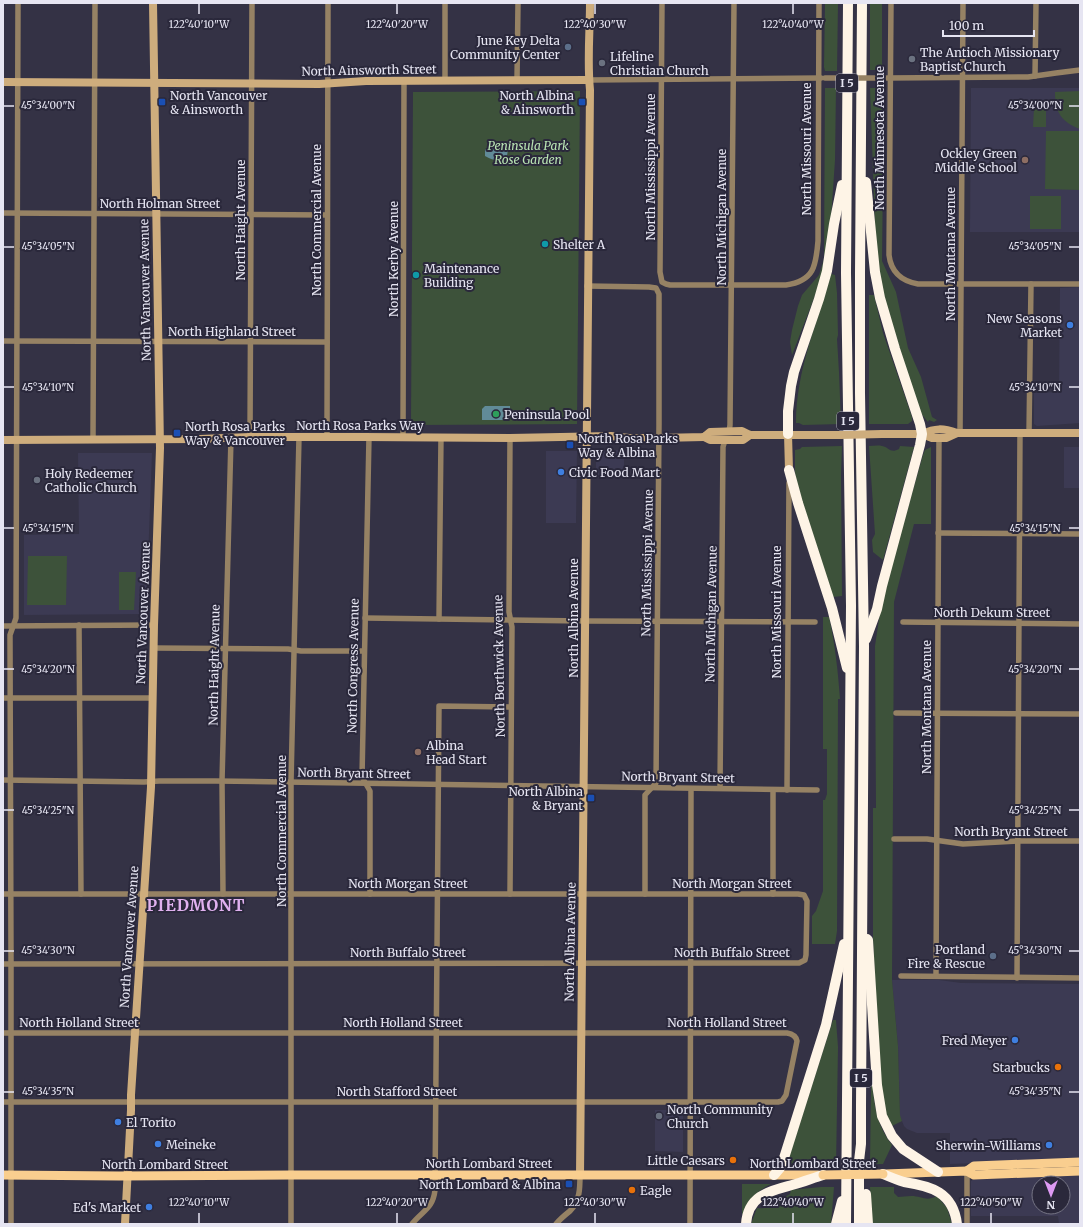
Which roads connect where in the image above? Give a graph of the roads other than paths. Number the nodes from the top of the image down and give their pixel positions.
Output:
1 (18, 3) edge
2 (95, 3) edge
3 (153, 3) edge
4 (252, 3) edge
5 (328, 3) edge
6 (445, 3) edge
7 (518, 3) edge
8 (590, 3) edge
9 (662, 3) edge
10 (734, 3) edge
11 (819, 3) edge
12 (848, 3) edge
13 (862, 3) edge
14 (891, 3) edge
15 (963, 3) edge
16 (1036, 3) edge
17 (1080, 70) edge
18 (1035, 76) junction
19 (963, 77) junction
20 (818, 78) junction
21 (887, 78) junction
22 (734, 79) junction
23 (517, 80) junction
24 (589, 80) junction
25 (662, 80) junction
26 (404, 81) junction
27 (445, 81) junction
28 (3, 82) edge
29 (18, 82) junction
30 (94, 83) junction
31 (154, 83) junction
32 (252, 83) junction
33 (328, 83) junction
34 (861, 134) junction
35 (846, 163) junction
36 (3, 213) edge
37 (17, 214) junction
38 (94, 214) junction
39 (156, 214) junction
40 (251, 214) junction
41 (328, 215) junction
42 (961, 284) junction
43 (1031, 284) junction
44 (1080, 284) edge
45 (732, 285) junction
46 (588, 286) junction
47 (3, 341) edge
48 (17, 341) junction
49 (93, 342) junction
50 (158, 342) junction
51 (250, 342) junction
52 (327, 342) junction
53 (729, 432) junction
54 (958, 433) junction
55 (1080, 433) edge
56 (788, 434) junction
57 (922, 434) junction
58 (1025, 434) junction
59 (750, 435) junction
60 (704, 436) junction
61 (250, 437) junction
62 (299, 437) junction
63 (326, 437) junction
64 (369, 437) junction
65 (403, 437) junction
66 (440, 437) junction
67 (586, 437) junction
68 (231, 438) junction
69 (510, 438) junction
70 (659, 438) junction
71 (939, 438) junction
72 (92, 439) junction
73 (160, 439) junction
74 (3, 440) edge
75 (17, 440) junction
76 (725, 440) junction
77 (789, 470) junction
78 (938, 533) junction
79 (1019, 534) junction
80 (1080, 534) edge
81 (365, 618) junction
82 (439, 619) junction
83 (511, 620) junction
84 (585, 621) junction
85 (657, 621) junction
86 (721, 621) junction
87 (788, 622) junction
88 (814, 622) dead end
89 (903, 622) dead end
90 (938, 623) junction
91 (1019, 624) junction
92 (1080, 624) edge
93 (79, 625) junction
94 (154, 625) junction
95 (3, 626) edge
96 (13, 626) junction
97 (864, 646) junction
98 (153, 648) junction
99 (225, 649) junction
100 (294, 650) junction
101 (364, 651) junction
102 (850, 679) junction
103 (3, 698) edge
104 (10, 698) junction
105 (80, 698) junction
106 (152, 698) junction
107 (511, 707) junction
108 (896, 713) dead end
109 (937, 714) junction
110 (1019, 714) junction
111 (1080, 714) edge
112 (3, 780) edge
113 (10, 780) junction
114 (80, 781) junction
115 (222, 781) junction
116 (150, 782) junction
117 (291, 782) junction
118 (366, 784) junction
119 (438, 785) junction
120 (510, 786) junction
121 (583, 787) junction
122 (651, 788) junction
123 (691, 788) junction
124 (720, 788) junction
125 (773, 790) junction
126 (786, 790) junction
127 (817, 790) dead end
128 (894, 839) dead end
129 (936, 841) junction
130 (1018, 841) junction
131 (1080, 841) edge
132 (3, 894) edge
133 (11, 894) junction
134 (81, 894) junction
135 (144, 894) junction
136 (223, 894) junction
137 (291, 894) junction
138 (370, 894) junction
139 (438, 894) junction
140 (510, 894) junction
141 (582, 894) junction
142 (645, 894) junction
143 (691, 894) junction
144 (773, 894) junction
145 (848, 920) junction
146 (862, 933) junction
147 (805, 960) joint
148 (291, 963) junction
149 (438, 963) junction
150 (582, 963) junction
151 (691, 963) junction
152 (3, 964) edge
153 (11, 964) junction
154 (139, 964) junction
155 (901, 976) dead end
156 (936, 976) junction
157 (1017, 978) junction
158 (1080, 978) edge
159 (3, 1033) edge
160 (11, 1033) junction
161 (135, 1033) junction
162 (291, 1033) junction
163 (437, 1033) junction
164 (581, 1033) junction
165 (690, 1033) junction
166 (782, 1101) joint
167 (3, 1102) edge
168 (11, 1102) junction
169 (131, 1102) junction
170 (291, 1102) junction
171 (436, 1102) junction
172 (581, 1102) junction
173 (690, 1102) junction
174 (861, 1144) junction
175 (1080, 1162) edge
176 (967, 1171) junction
177 (1080, 1171) edge
178 (938, 1172) junction
179 (883, 1174) junction
180 (7, 1175) edge
181 (291, 1175) junction
182 (436, 1175) junction
183 (580, 1175) junction
184 (690, 1175) junction
185 (774, 1175) junction
186 (823, 1175) junction
187 (127, 1176) junction
188 (846, 1186) junction
189 (11, 1224) edge
190 (125, 1224) edge
191 (291, 1224) edge
192 (412, 1224) edge
193 (556, 1224) edge
194 (690, 1224) edge
195 (746, 1224) edge
196 (836, 1224) edge
197 (846, 1224) edge
198 (859, 1224) edge
199 (868, 1224) edge
200 (957, 1224) edge
201 (967, 1224) edge

1 - 29 street
2 - 30 street
3 - 31 street, North Vancouver Avenue
4 - 32 street, North Haight Avenue
5 - 33 street, North Commercial Avenue
6 - 27 street
7 - 23 street
8 - 24 street, North Albina Avenue
9 - 25 street, North Mississippi Avenue
10 - 22 street, North Michigan Avenue
11 - 20 street, North Missouri Avenue
12 - 35 highway, I 5
13 - 34 highway, I 5
14 - 21 street, North Minnesota Avenue
15 - 19 street, North Montana Avenue
16 - 18 street
17 - 18 street, North Ainsworth Street
18 - 19 street, North Ainsworth Street
19 - 21 street, North Ainsworth Street
19 - 42 street, North Montana Avenue
20 - 21 street, North Ainsworth Street, bridge
20 - 22 street, North Ainsworth Street
20 - 45 street, North Missouri Avenue
21 - 42 street, North Minnesota Avenue
22 - 25 street, North Ainsworth Street
22 - 45 street, North Michigan Avenue
23 - 24 street, North Ainsworth Street
23 - 27 street, North Ainsworth Street
24 - 25 street, North Ainsworth Street
24 - 46 street, North Albina Avenue
25 - 45 street, North Mississippi Avenue
26 - 27 street, North Ainsworth Street
26 - 33 street, North Ainsworth Street
26 - 65 street, North Kerby Avenue
28 - 29 street, North Ainsworth Street
29 - 30 street, North Ainsworth Street
29 - 37 street
30 - 31 street, North Ainsworth Street
30 - 38 street
31 - 32 street, North Ainsworth Street
31 - 39 street, North Vancouver Avenue
32 - 33 street, North Ainsworth Street
32 - 40 street, North Haight Avenue
33 - 41 street, North Commercial Avenue
34 - 57 highway
34 - 97 highway, I 5
35 - 56 highway
35 - 102 highway, I 5
36 - 37 street, North Holman Street
37 - 38 street, North Holman Street
37 - 48 street
38 - 39 street, North Holman Street
38 - 49 street
39 - 40 street, North Holman Street
39 - 50 street, North Vancouver Avenue
40 - 41 street, North Holman Street
40 - 51 street, North Haight Avenue
41 - 52 street, North Commercial Avenue
42 - 43 street
42 - 54 street, North Montana Avenue
43 - 44 street
43 - 58 street
45 - 53 street, North Michigan Avenue
46 - 67 street, North Albina Avenue
46 - 70 street, North Mississippi Avenue
47 - 48 street, North Highland Street
48 - 49 street, North Highland Street
48 - 75 street
49 - 50 street, North Highland Street
49 - 72 street
50 - 51 street, North Highland Street
50 - 73 street, North Vancouver Avenue
51 - 52 street, North Highland Street
51 - 61 street, North Haight Avenue
52 - 63 street, North Commercial Avenue
53 - 59 street, North Rosa Parks Way
53 - 60 street, North Rosa Parks Way
54 - 57 street, North Rosa Parks Way
54 - 58 street, North Rosa Parks Way
54 - 71 street, North Rosa Parks Way
55 - 58 street, North Rosa Parks Way
56 - 57 street, North Rosa Parks Way, bridge
56 - 59 street, North Rosa Parks Way
56 - 77 street, North Missouri Avenue
57 - 71 street, North Rosa Parks Way
57 - 97 highway
58 - 79 street
59 - 76 street, North Rosa Parks Way
60 - 70 street, North Rosa Parks Way
60 - 76 street, North Rosa Parks Way
61 - 62 street, North Rosa Parks Way
61 - 68 street, North Rosa Parks Way
62 - 63 street, North Rosa Parks Way
62 - 100 street, North Commercial Avenue
63 - 64 street, North Rosa Parks Way
64 - 65 street, North Rosa Parks Way
64 - 81 street, North Congress Avenue
65 - 66 street, North Rosa Parks Way
66 - 69 street, North Rosa Parks Way
66 - 82 street
67 - 69 street, North Rosa Parks Way
67 - 70 street, North Rosa Parks Way
67 - 84 street, North Albina Avenue
68 - 73 street, North Rosa Parks Way
68 - 99 street, North Haight Avenue
69 - 83 street, North Borthwick Avenue
70 - 85 street, North Mississippi Avenue
71 - 78 street, North Montana Avenue
72 - 73 street, North Rosa Parks Way
72 - 75 street, North Rosa Parks Way
73 - 94 street, North Vancouver Avenue
74 - 75 street, North Rosa Parks Way
75 - 96 street
76 - 86 street, North Michigan Avenue
77 - 87 street, North Missouri Avenue
77 - 102 highway
78 - 79 street
78 - 90 street, North Montana Avenue
79 - 80 street
79 - 91 street
81 - 82 street
81 - 101 street, North Congress Avenue
82 - 83 street
83 - 84 street
83 - 107 street, North Borthwick Avenue
84 - 85 street
84 - 121 street, North Albina Avenue
85 - 86 street
85 - 122 street, North Mississippi Avenue
86 - 87 street
86 - 124 street, North Michigan Avenue
87 - 88 street
87 - 126 street, North Missouri Avenue
89 - 90 street, North Dekum Street
90 - 91 street, North Dekum Street
90 - 109 street, North Montana Avenue
91 - 92 street, North Dekum Street
91 - 110 street
93 - 94 street
93 - 96 street
93 - 105 street
94 - 98 street, North Vancouver Avenue
95 - 96 street
96 - 104 street
97 - 146 highway, I 5
98 - 99 street
98 - 106 street, North Vancouver Avenue
99 - 100 street
99 - 115 street, North Haight Avenue
100 - 101 street
100 - 117 street, North Commercial Avenue
101 - 118 street, North Congress Avenue
102 - 145 highway, I 5
103 - 104 street
104 - 105 street
104 - 113 street
105 - 106 street
105 - 114 street
106 - 116 street, North Vancouver Avenue
107 - 119 street
107 - 120 street, North Borthwick Avenue
108 - 109 street
109 - 110 street
109 - 129 street, North Montana Avenue
110 - 111 street
110 - 130 street
112 - 113 street, North Bryant Street
113 - 114 street, North Bryant Street
113 - 133 street
114 - 116 street, North Bryant Street
114 - 134 street
115 - 116 street, North Bryant Street
115 - 117 street, North Bryant Street
115 - 136 street, North Haight Avenue
116 - 135 street, North Vancouver Avenue
117 - 118 street, North Bryant Street
117 - 137 street, North Commercial Avenue
118 - 119 street, North Bryant Street
118 - 138 street, North Congress Avenue
119 - 120 street, North Bryant Street
119 - 139 street
120 - 121 street, North Bryant Street
120 - 140 street, North Borthwick Avenue
121 - 122 street, North Bryant Street
121 - 141 street, North Albina Avenue
122 - 123 street, North Bryant Street
122 - 142 street, North Mississippi Avenue
123 - 124 street, North Bryant Street
123 - 143 street
124 - 125 street, North Bryant Street
125 - 126 street, North Bryant Street
125 - 144 street
126 - 127 street, North Bryant Street
128 - 129 street, North Bryant Street
129 - 130 street, North Bryant Street
129 - 156 street, North Montana Avenue
130 - 131 street, North Bryant Street
130 - 157 street
132 - 133 street, North Morgan Street
133 - 134 street, North Morgan Street
133 - 153 street
134 - 135 street, North Morgan Street
135 - 136 street, North Morgan Street
135 - 154 street, North Vancouver Avenue
136 - 137 street, North Morgan Street
137 - 138 street, North Morgan Street
137 - 148 street, North Commercial Avenue
138 - 139 street, North Morgan Street
139 - 140 street, North Morgan Street
139 - 149 street
140 - 141 street, North Morgan Street
141 - 142 street, North Morgan Street
141 - 150 street, North Albina Avenue
142 - 143 street, North Morgan Street
143 - 144 street, North Morgan Street
143 - 151 street
144 - 147 street, North Morgan Street
145 - 185 highway
145 - 188 highway, I 5
146 - 174 highway, I 5
146 - 178 highway
147 - 151 street, North Buffalo Street
148 - 149 street, North Buffalo Street
148 - 154 street, North Buffalo Street
148 - 162 street, North Commercial Avenue
149 - 150 street, North Buffalo Street
149 - 163 street
150 - 151 street, North Buffalo Street
150 - 164 street, North Albina Avenue
151 - 165 street
152 - 153 street, North Buffalo Street
153 - 154 street, North Buffalo Street
153 - 160 street
154 - 161 street, North Vancouver Avenue
155 - 156 street
156 - 157 street
157 - 158 street
159 - 160 street, North Holland Street
160 - 161 street, North Holland Street
160 - 168 street
161 - 162 street, North Holland Street
161 - 169 street, North Vancouver Avenue
162 - 163 street, North Holland Street
162 - 170 street, North Commercial Avenue
163 - 164 street, North Holland Street
163 - 171 street
164 - 165 street, North Holland Street
164 - 172 street, North Albina Avenue
165 - 166 street, North Holland Street
165 - 173 street
166 - 173 street, North Stafford Street
167 - 168 street, North Stafford Street
168 - 169 street, North Stafford Street
168 - 180 street
169 - 170 street, North Stafford Street
169 - 187 street, North Vancouver Avenue
170 - 171 street, North Stafford Street
170 - 181 street, North Commercial Avenue
171 - 172 street, North Stafford Street
171 - 182 street
172 - 173 street, North Stafford Street
172 - 183 street, North Albina Avenue
173 - 184 street
174 - 198 highway, I 5
174 - 199 highway
175 - 176 main road, North Lombard Street
176 - 177 main road, North Lombard Street
176 - 178 main road, North Lombard Street
176 - 201 street
178 - 179 main road, North Lombard Street
179 - 186 main road, North Lombard Street, bridge
179 - 200 highway
180 - 187 main road, North Lombard Street
180 - 189 street
181 - 182 main road, North Lombard Street
181 - 187 main road, North Lombard Street
181 - 191 street, North Commercial Avenue
182 - 183 main road, North Lombard Street
182 - 192 street
183 - 184 main road, North Lombard Street
183 - 193 street, North Albina Avenue
184 - 185 main road, North Lombard Street
184 - 194 street
185 - 186 main road, North Lombard Street
186 - 195 highway
187 - 190 street, North Vancouver Avenue
188 - 196 highway
188 - 197 highway, I 5

